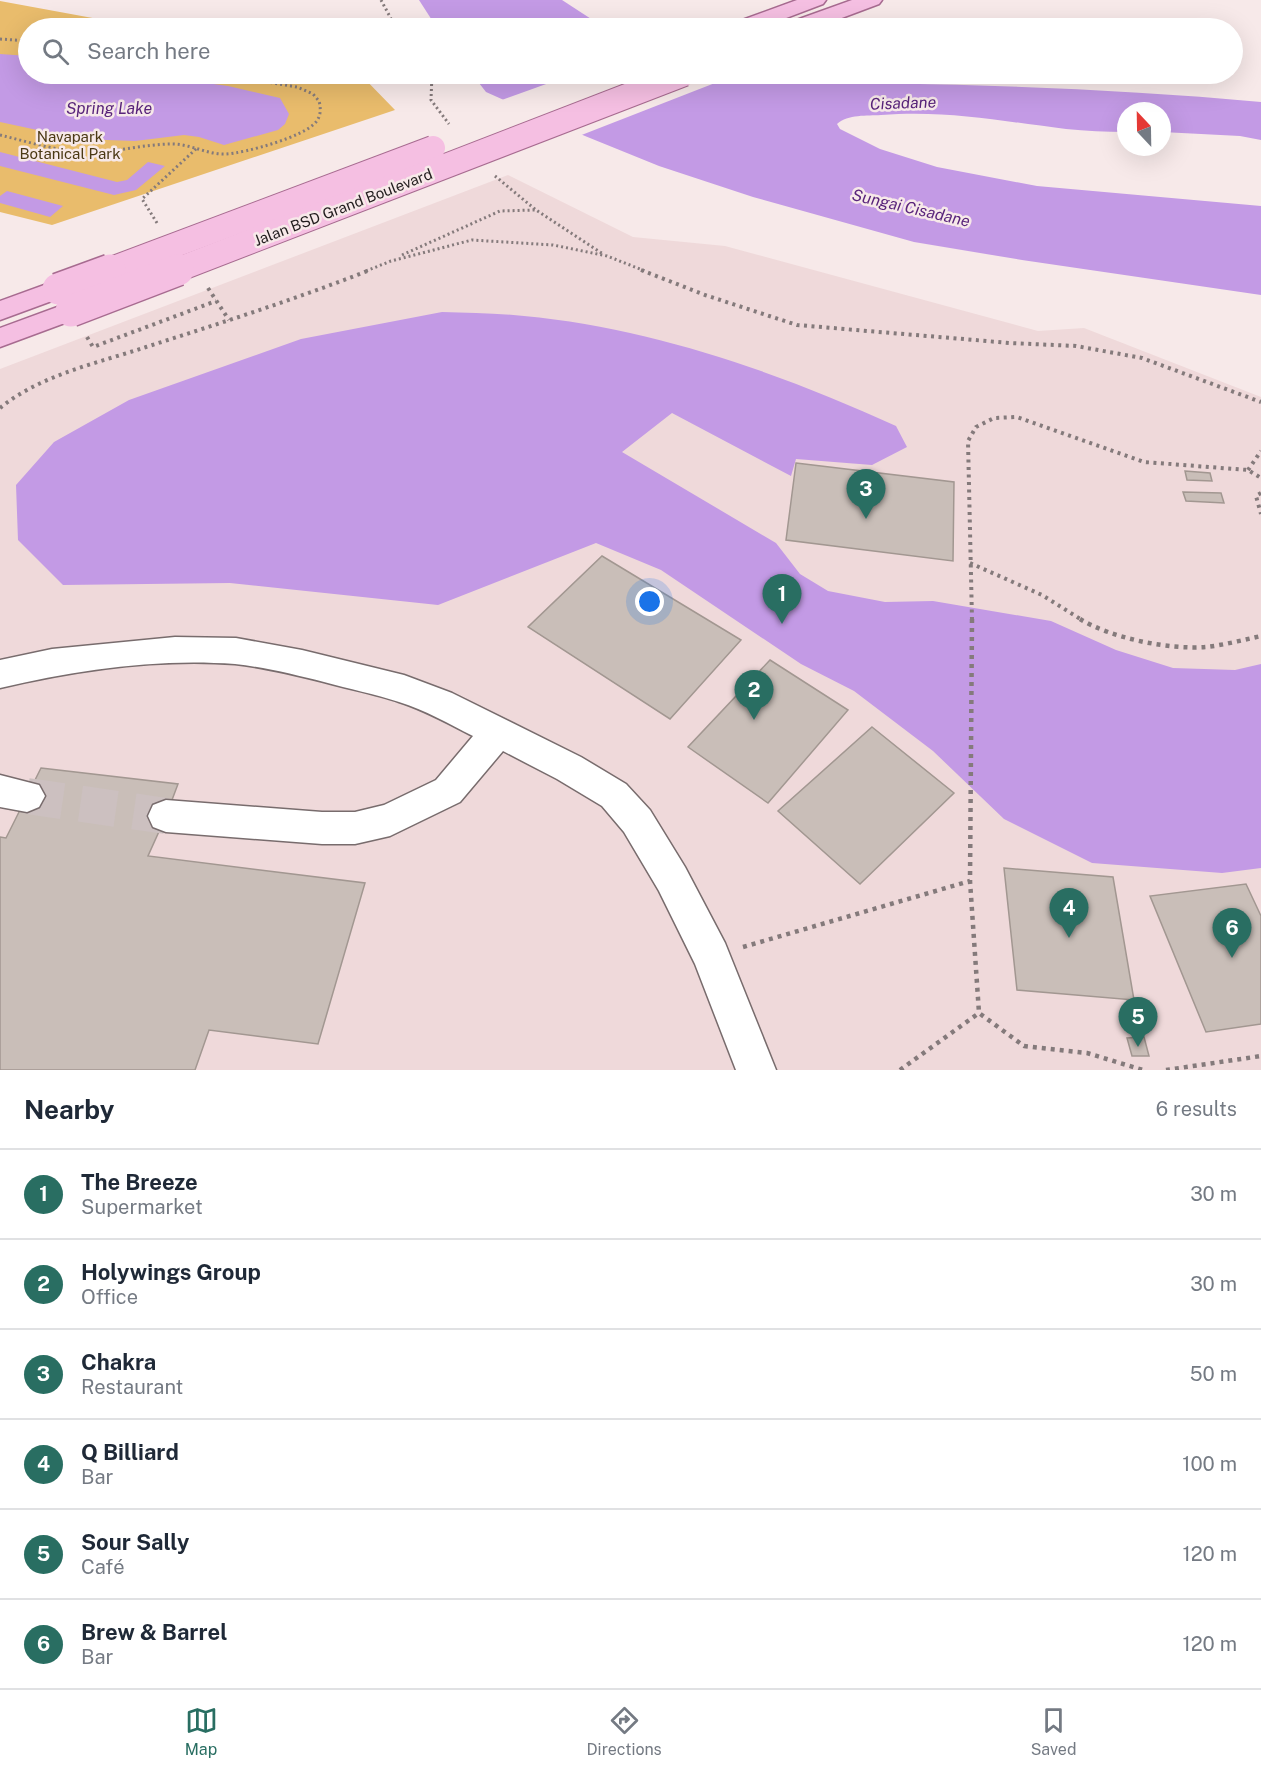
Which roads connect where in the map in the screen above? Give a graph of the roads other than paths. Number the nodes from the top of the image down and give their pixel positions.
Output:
1 (816, 0) edge
2 (872, 0) edge
3 (797, 18) edge
4 (809, 18) edge
5 (601, 84) edge
6 (659, 84) edge
7 (64, 300) junction
8 (0, 310) edge
9 (0, 338) edge
10 (0, 674) edge
11 (498, 732) junction
12 (166, 816) tunnel mouth
13 (756, 1070) edge

1 - 3 main road
2 - 4 main road
5 - 7 main road, Jalan BSD Grand Boulevard, bridge
6 - 7 main road, Jalan BSD Grand Boulevard, bridge
7 - 8 main road, Jalan BSD Grand Boulevard
7 - 9 main road, Jalan BSD Grand Boulevard
10 - 11 lane
11 - 12 lane
11 - 13 lane

